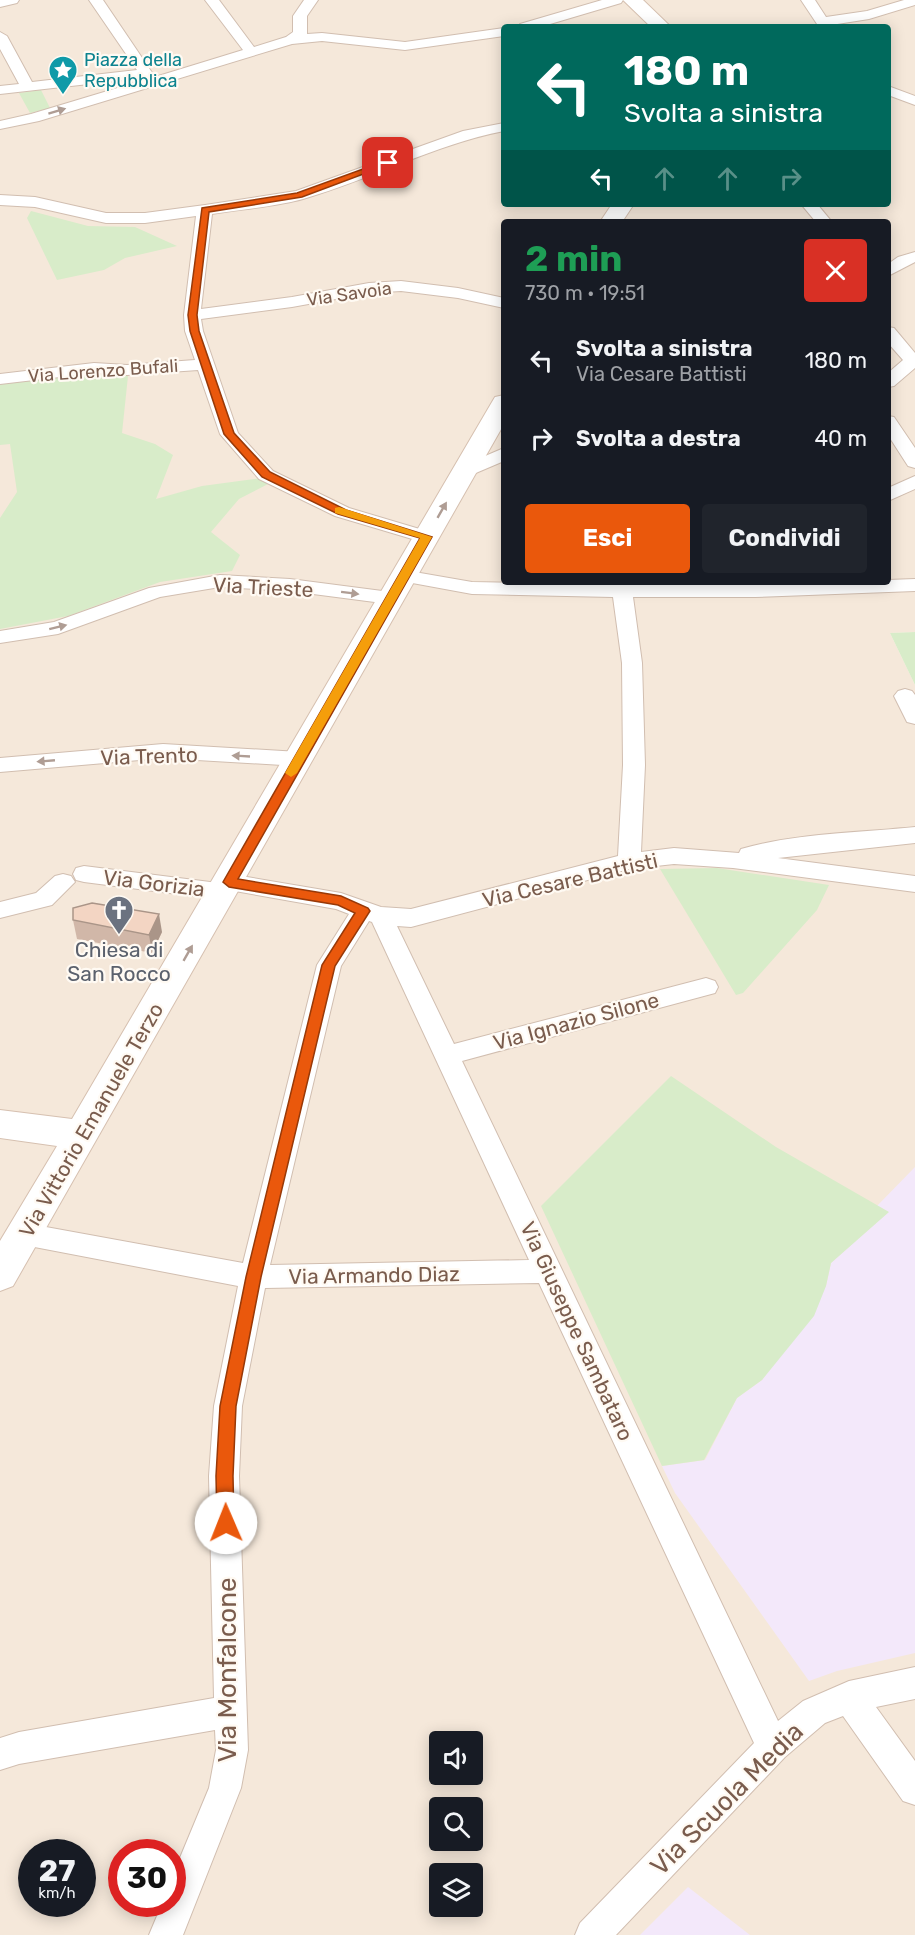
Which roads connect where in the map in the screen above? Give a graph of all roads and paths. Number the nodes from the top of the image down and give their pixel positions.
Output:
1 (12, 0) edge
2 (96, 0) edge
3 (212, 0) edge
4 (310, 0) edge
5 (616, 0) edge
6 (632, 0) edge
7 (808, 0) edge
8 (915, 1) edge
9 (0, 3) edge
10 (535, 24) edge
11 (659, 24) edge
12 (823, 24) edge
13 (828, 24) edge
14 (501, 33) edge
15 (0, 36) edge
16 (291, 40) junction
17 (251, 52) junction
18 (148, 78) junction
19 (906, 84) dead end
20 (28, 87) junction
21 (891, 89) edge
22 (0, 90) edge
23 (891, 91) edge
24 (915, 101) edge
25 (0, 125) edge
26 (501, 128) edge
27 (0, 200) edge
28 (812, 207) edge
29 (205, 210) junction
30 (822, 219) edge
31 (915, 257) edge
32 (891, 269) edge
33 (501, 302) edge
34 (192, 315) junction
35 (891, 335) edge
36 (205, 364) junction
37 (911, 366) edge
38 (0, 379) edge
39 (891, 380) edge
40 (501, 407) edge
41 (891, 425) edge
42 (501, 455) edge
43 (915, 462) edge
44 (464, 472) junction
45 (915, 482) edge
46 (891, 494) edge
47 (426, 537) junction
48 (818, 585) edge
49 (915, 585) edge
50 (397, 587) junction
51 (622, 591) junction
52 (0, 637) edge
53 (905, 696) dead end
54 (915, 717) edge
55 (299, 759) junction
56 (0, 765) edge
57 (915, 835) edge
58 (733, 860) junction
59 (629, 861) junction
60 (915, 884) edge
61 (226, 887) junction
62 (0, 910) edge
63 (372, 914) junction
64 (706, 987) dead end
65 (447, 1055) junction
66 (0, 1125) edge
67 (83, 1135) junction
68 (24, 1234) junction
69 (549, 1271) junction
70 (0, 1275) edge
71 (253, 1277) junction
72 (915, 1683) edge
73 (849, 1697) junction
74 (231, 1711) junction
75 (774, 1746) junction
76 (0, 1754) edge
77 (915, 1789) edge
78 (166, 1935) edge
79 (592, 1935) edge

1 - 9 street
2 - 18 street
3 - 17 street
4 - 16 street
5 - 10 street
6 - 11 street
7 - 12 street
8 - 13 street
14 - 16 street
15 - 20 street
16 - 17 street
17 - 18 street
18 - 20 street
25 -> 18 street
19 - 21 street
20 - 22 street
23 - 24 street
26 - 29 street
27 - 29 street
28 - 30 street
29 - 34 street
31 - 32 street
33 - 34 street, Via Savoia
34 - 36 street
35 - 37 street
36 - 38 street, Via Lorenzo Bufali
36 - 47 street
37 - 39 street
40 - 44 street, Via Vittorio Emanuele Terzo
41 - 43 street
42 - 44 street
47 -> 44 street, Via Vittorio Emanuele Terzo
45 - 46 street
47 - 50 street, Via Vittorio Emanuele Terzo
48 - 49 street, Via Trieste
48 - 51 street, Via Trieste
50 - 51 street, Via Trieste
52 -> 50 street, Via Trieste
50 - 55 street, Via Vittorio Emanuele Terzo
51 - 59 street
53 - 54 street
55 -> 56 street, Via Trento
55 - 61 street, Via Vittorio Emanuele Terzo
57 - 58 street
58 - 59 street, Via Cesare Battisti
58 - 60 street, Via Cesare Battisti
59 - 63 street, Via Cesare Battisti
61 - 62 street, Via Gorizia
61 - 63 street, Via Cesare Battisti
67 -> 61 street, Via Vittorio Emanuele Terzo
63 - 65 street, Via Giuseppe Sambataro
63 - 71 street, Via Monfalcone
64 - 65 street, Via Ignazio Silone
65 - 69 street, Via Giuseppe Sambataro
66 - 67 street
67 - 68 street, Via Vittorio Emanuele Terzo
68 - 70 street, Via Vittorio Emanuele Terzo
68 - 71 street, Via Armando Diaz
69 - 71 street, Via Armando Diaz
69 - 75 street, Via Giuseppe Sambataro
71 - 74 street, Via Monfalcone
72 - 73 street, Via Scuola Media
73 - 75 street, Via Scuola Media
73 - 77 street
74 - 76 street
74 - 78 street, Via Monfalcone
75 - 79 street, Via Scuola Media

